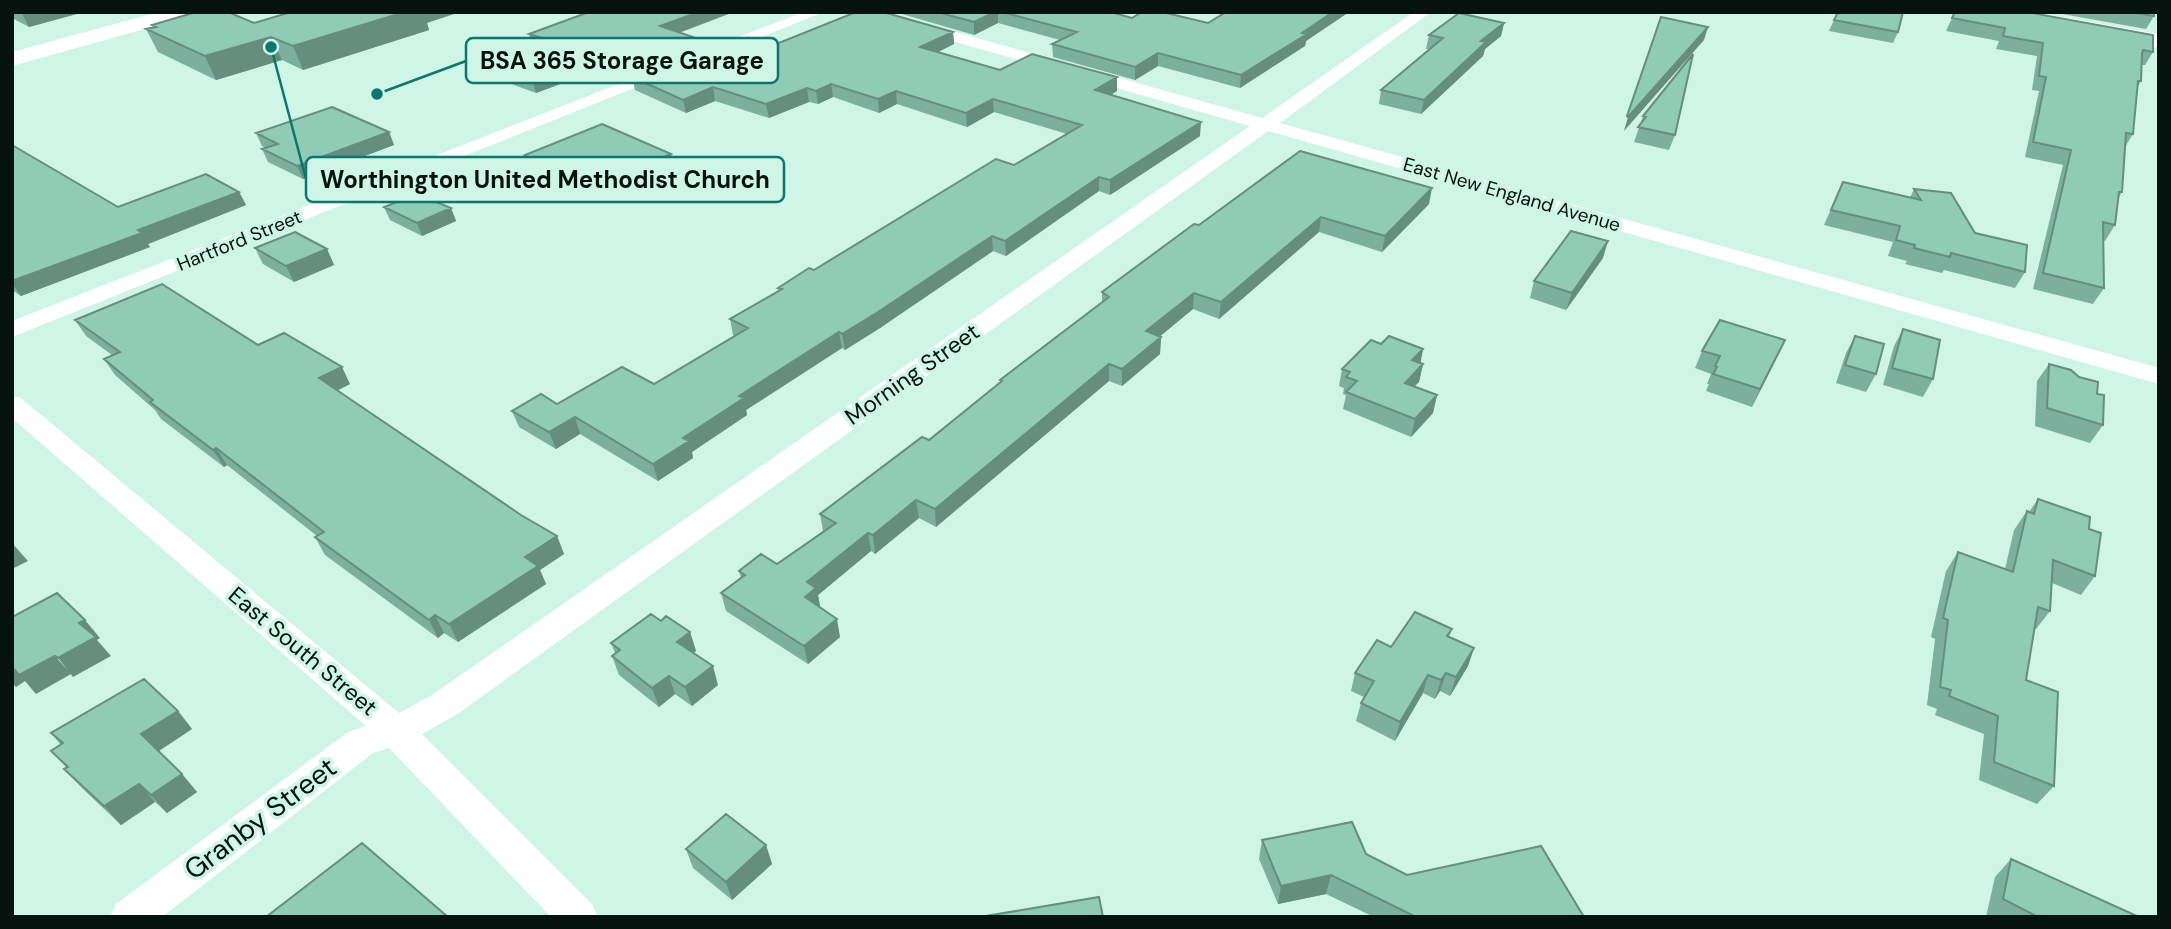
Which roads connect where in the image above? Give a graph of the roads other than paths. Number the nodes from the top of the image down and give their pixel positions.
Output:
1 (184, 12) edge
2 (817, 12) edge
3 (866, 12) edge
4 (1424, 12) edge
5 (1997, 12) edge
6 (2159, 41) edge
7 (12, 58) edge
8 (1265, 125) junction
9 (12, 330) edge
10 (2159, 376) edge
11 (12, 404) edge
12 (396, 731) junction
13 (130, 917) edge
14 (578, 917) edge

1 - 7 main road
2 - 9 street, Hartford Street
3 - 8 street, East New England Avenue
4 - 8 street, Morning Street
5 - 6 main road
8 - 10 street, East New England Avenue
8 - 12 street, Morning Street
11 - 12 street, East South Street
12 - 13 street, Granby Street
12 - 14 street, East South Street

